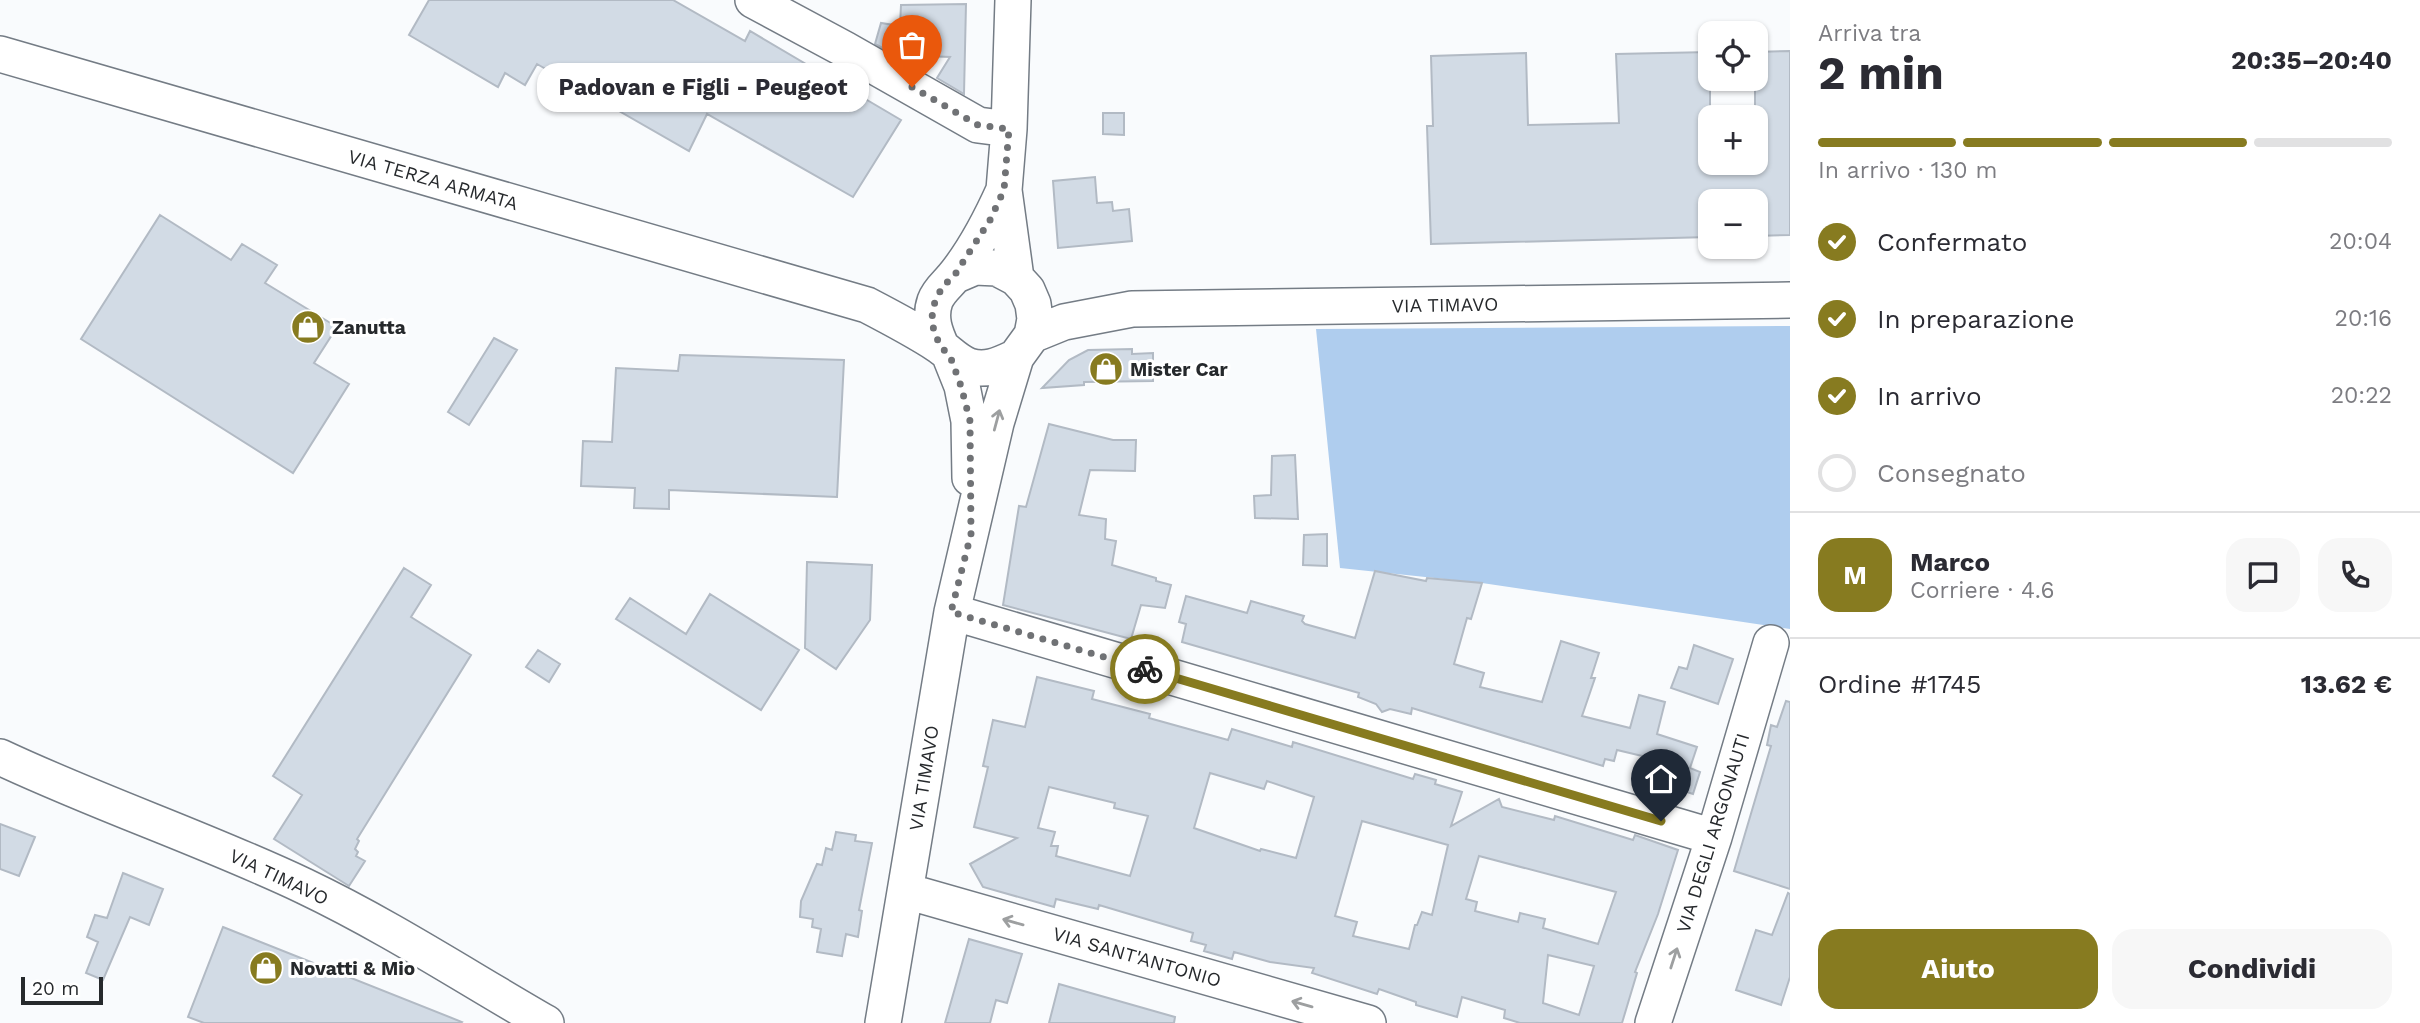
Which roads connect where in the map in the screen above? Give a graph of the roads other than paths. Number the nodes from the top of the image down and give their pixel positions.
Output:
1 (753, 0) edge
2 (1013, 0) edge
3 (0, 54) edge
4 (1009, 129) junction
5 (1004, 190) junction
6 (949, 281) junction
7 (1021, 284) junction
8 (1790, 300) edge
9 (867, 305) junction
10 (1100, 314) junction
11 (1024, 346) junction
12 (946, 352) junction
13 (971, 534) junction
14 (951, 612) junction
15 (1771, 642) dead end
16 (0, 757) edge
17 (1714, 837) junction
18 (906, 891) junction
19 (546, 1023) edge
20 (883, 1023) edge
21 (1368, 1023) edge
22 (1653, 1023) edge

1 - 4 street
2 - 4 street, VIA TIMAVO
3 - 9 street, VIA TERZA ARMATA
4 - 5 street, VIA TIMAVO
5 - 6 street, VIA TIMAVO
5 - 7 street, VIA TIMAVO
6 - 7 street
6 - 9 street, VIA TERZA ARMATA
6 - 12 street, VIA TIMAVO
7 - 10 street
7 - 11 street, VIA TIMAVO
8 - 10 street, VIA TIMAVO
9 - 12 street, VIA TERZA ARMATA
10 - 11 street
11 - 12 street
13 -> 11 street, VIA TIMAVO
12 - 13 street, VIA TIMAVO
13 - 14 street, VIA TIMAVO
14 - 17 street
14 - 18 street, VIA TIMAVO
15 - 17 street, VIA DEGLI ARGONAUTI
16 - 19 street, VIA TIMAVO
22 -> 17 street, VIA DEGLI ARGONAUTI
18 - 20 street, VIA TIMAVO
21 -> 18 street, VIA SANT'ANTONIO

